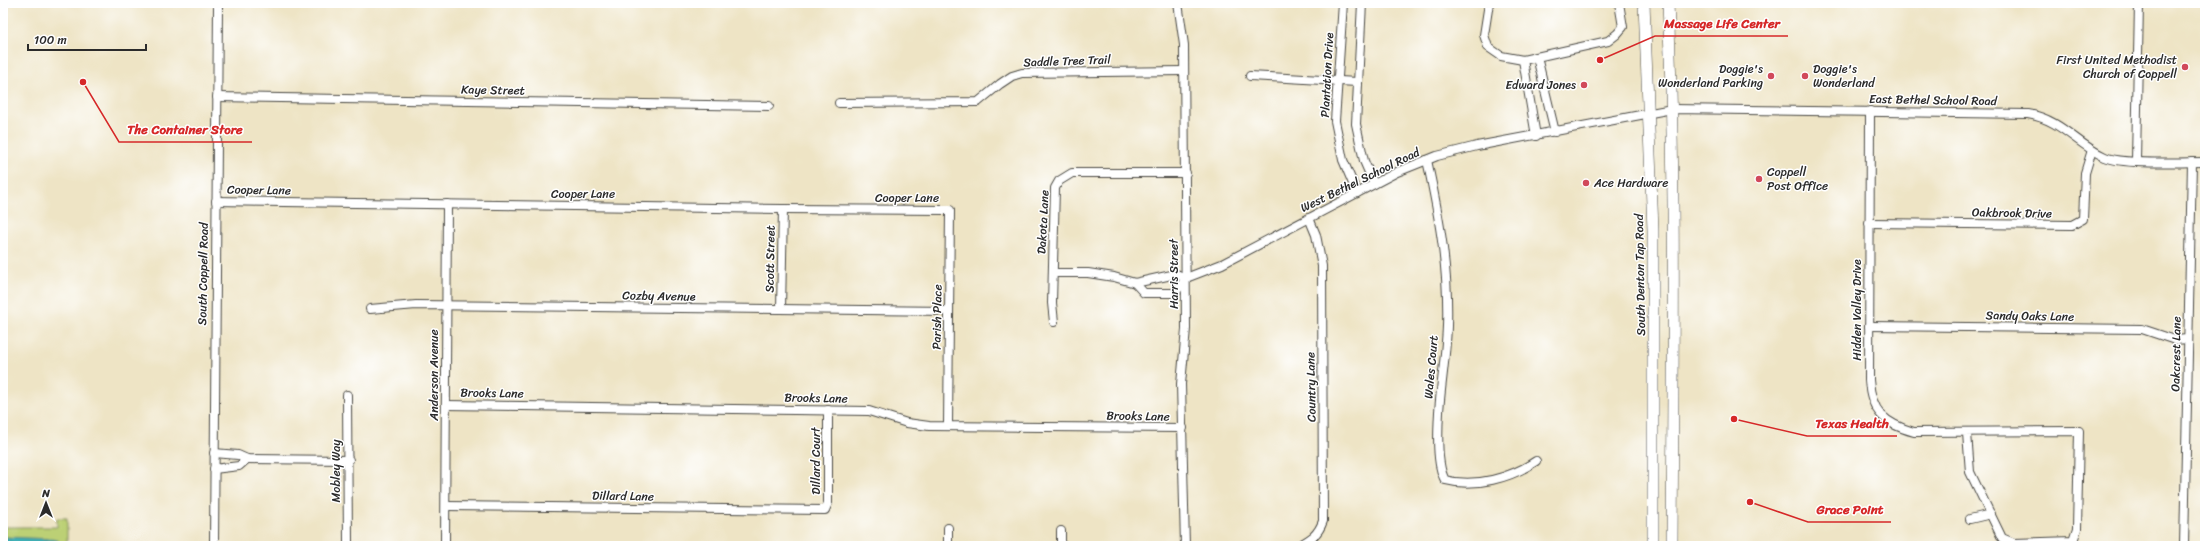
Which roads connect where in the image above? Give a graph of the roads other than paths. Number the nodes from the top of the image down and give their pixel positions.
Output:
1 (218, 3) edge
2 (1178, 3) edge
3 (1343, 3) edge
4 (1362, 3) edge
5 (1489, 3) edge
6 (1619, 3) edge
7 (1644, 3) edge
8 (1668, 3) edge
9 (2138, 3) edge
10 (1538, 57) junction
11 (1523, 60) junction
12 (1184, 71) junction
13 (1250, 76) dead end
14 (1338, 80) junction
15 (1357, 82) junction
16 (217, 98) junction
17 (839, 103) dead end
18 (769, 106) dead end
19 (1672, 109) junction
20 (1870, 111) junction
21 (1649, 113) junction
22 (1554, 132) junction
23 (1536, 136) junction
24 (2092, 150) junction
25 (1426, 160) junction
26 (2136, 161) junction
27 (2192, 162) junction
28 (2205, 162) edge
29 (1186, 173) junction
30 (1374, 184) junction
31 (1356, 193) junction
32 (216, 201) junction
33 (447, 204) junction
34 (783, 209) junction
35 (950, 210) joint
36 (1309, 218) junction
37 (1869, 223) junction
38 (1053, 273) junction
39 (1186, 278) junction
40 (1135, 284) junction
41 (445, 305) junction
42 (370, 309) dead end
43 (781, 309) junction
44 (949, 312) junction
45 (1054, 322) dead end
46 (1869, 326) junction
47 (2188, 339) junction
48 (1654, 352) junction
49 (1673, 352) junction
50 (347, 395) dead end
51 (446, 405) junction
52 (828, 410) junction
53 (948, 426) junction
54 (1183, 428) junction
55 (1967, 433) junction
56 (214, 453) junction
57 (1654, 453) junction
58 (1673, 453) junction
59 (247, 459) junction
60 (349, 460) junction
61 (1536, 461) dead end
62 (214, 469) junction
63 (446, 506) junction
64 (800, 511) joint
65 (1991, 514) junction
66 (1970, 519) dead end
67 (948, 528) dead end
68 (1061, 531) dead end
69 (214, 546) edge
70 (348, 546) edge
71 (445, 546) edge
72 (948, 546) edge
73 (1061, 546) edge
74 (1185, 546) edge
75 (1298, 546) edge
76 (1653, 546) edge
77 (1672, 546) edge
78 (2184, 546) edge

1 - 16 street, South Coppell Road
2 - 12 street, Harris Street
3 - 14 street, Plantation Drive
4 - 15 street
5 - 11 street
6 - 10 street
7 - 21 main road, South Denton Tap Road
8 - 19 main road
9 - 26 street
10 - 11 street
10 - 22 street
11 - 23 street
12 - 17 street, Saddle Tree Trail
12 - 29 street, Harris Street
13 - 14 street
14 - 15 street
14 - 31 street, Plantation Drive
15 - 30 street
16 - 18 street, Kaye Street
16 - 32 street, South Coppell Road
19 - 20 street, East Bethel School Road
19 - 21 street, East Bethel School Road
19 - 49 main road
20 - 24 street, East Bethel School Road
20 - 37 street, Hidden Valley Drive
21 - 22 street, West Bethel School Road
21 - 48 main road, South Denton Tap Road
22 - 23 street, West Bethel School Road
23 - 25 street, West Bethel School Road
24 - 26 street, East Bethel School Road
24 - 37 street, Oakbrook Drive
25 - 30 street, West Bethel School Road
25 - 61 street, Wales Court
26 - 27 street, East Bethel School Road
27 - 28 street, East Bethel School Road
27 - 47 street, Oakcrest Lane
29 - 38 street, Dakota Lane
29 - 39 street, Harris Street
30 - 31 street, West Bethel School Road
31 - 36 street, West Bethel School Road
32 - 33 street, Cooper Lane
32 - 56 street, South Coppell Road
33 - 34 street, Cooper Lane
33 - 41 street, Anderson Avenue
34 - 35 street, Cooper Lane
34 - 43 street, Scott Street
35 - 44 street, Parish Place
36 - 39 street, West Bethel School Road
36 - 75 street, Country Lane
37 - 46 street, Hidden Valley Drive
38 - 40 street
38 - 45 street, Dakota Lane
39 - 40 street
39 - 40 street
39 - 54 street, Harris Street
41 - 42 street, Cozby Avenue
41 - 43 street, Cozby Avenue
41 - 51 street, Anderson Avenue
43 - 44 street, Cozby Avenue
44 - 53 street, Parish Place
46 - 47 street, Sandy Oaks Lane
46 - 55 street, Hidden Valley Drive
47 - 78 street, Oakcrest Lane
48 - 49 main road
48 - 57 main road, South Denton Tap Road
49 - 58 main road
50 - 60 street, Mobley Way
51 - 52 street, Brooks Lane
51 - 63 street, Anderson Avenue
52 - 53 street, Brooks Lane
52 - 64 street, Dillard Court
53 - 54 street, Brooks Lane
54 - 74 street, Harris Street
55 - 65 street, Hidden Valley Drive
55 - 65 street, Hidden Valley Drive
56 - 59 street
56 - 62 street, South Coppell Road
57 - 58 main road
57 - 76 main road, South Denton Tap Road
58 - 77 main road
59 - 60 street
59 - 62 street
60 - 70 street, Mobley Way
62 - 69 street, South Coppell Road
63 - 64 street, Dillard Lane
63 - 71 street, Anderson Avenue
65 - 66 street
67 - 72 street
68 - 73 street

